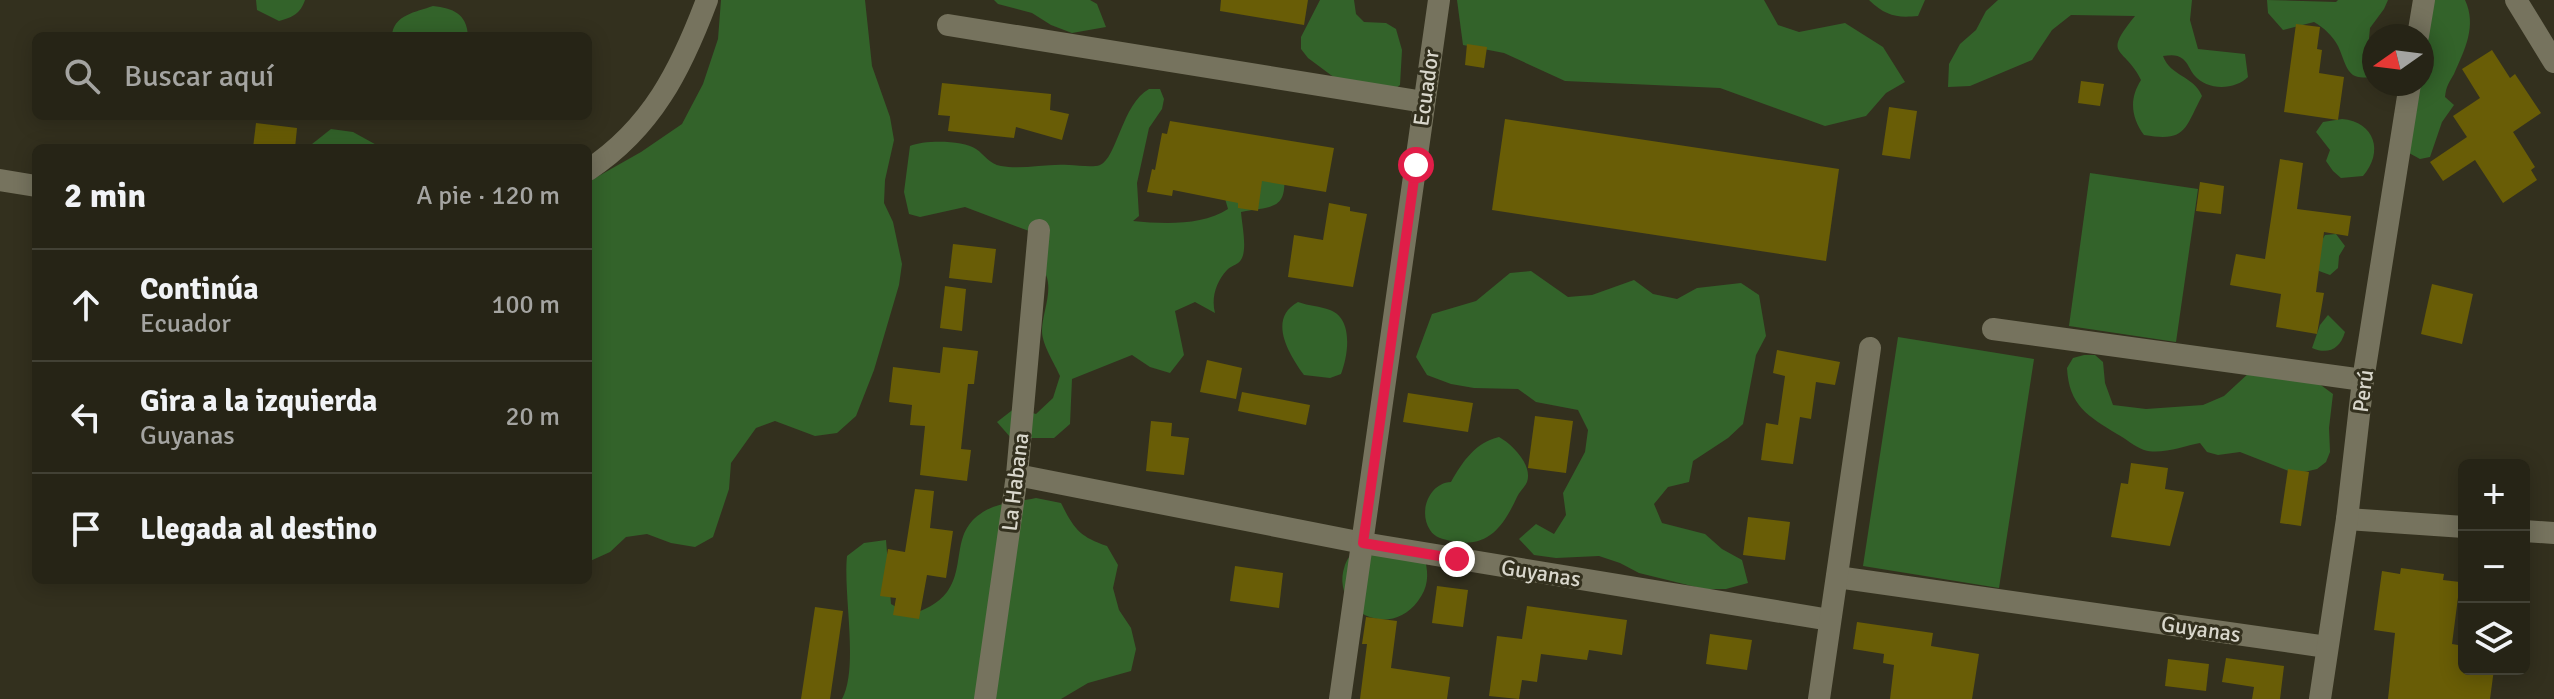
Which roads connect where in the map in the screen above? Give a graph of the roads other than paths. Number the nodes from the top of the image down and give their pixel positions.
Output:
1 (707, 0) edge
2 (1439, 0) edge
3 (2424, 0) edge
4 (2516, 0) edge
5 (2420, 24) edge
6 (948, 25) dead end
7 (2554, 62) edge
8 (2408, 96) edge
9 (1424, 102) junction
10 (592, 167) edge
11 (0, 180) edge
12 (32, 185) edge
13 (1039, 230) dead end
14 (1993, 329) dead end
15 (1870, 348) dead end
16 (2363, 380) junction
17 (1017, 475) junction
18 (2347, 519) junction
19 (2458, 527) edge
20 (2530, 531) edge
21 (2554, 533) edge
22 (1363, 543) junction
23 (1837, 577) junction
24 (1830, 620) junction
25 (2327, 647) junction
26 (985, 699) edge
27 (1340, 699) edge
28 (1819, 699) edge
29 (2320, 699) edge

1 - 10 street
2 - 9 street, Ecuador
3 - 5 street
4 - 7 street
6 - 9 street
8 - 16 street, Perú
9 - 22 street, Ecuador
11 - 12 street
13 - 17 street, La Habana
14 - 16 street
15 - 23 street
16 - 18 street, Perú
17 - 22 street, Guyanas
17 - 26 street, La Habana
18 - 19 street
18 - 25 street, Perú
20 - 21 street
22 - 24 street, Guyanas
22 - 27 street, Ecuador
23 - 24 street
23 - 25 street, Guyanas
24 - 28 street
25 - 29 street, Perú

